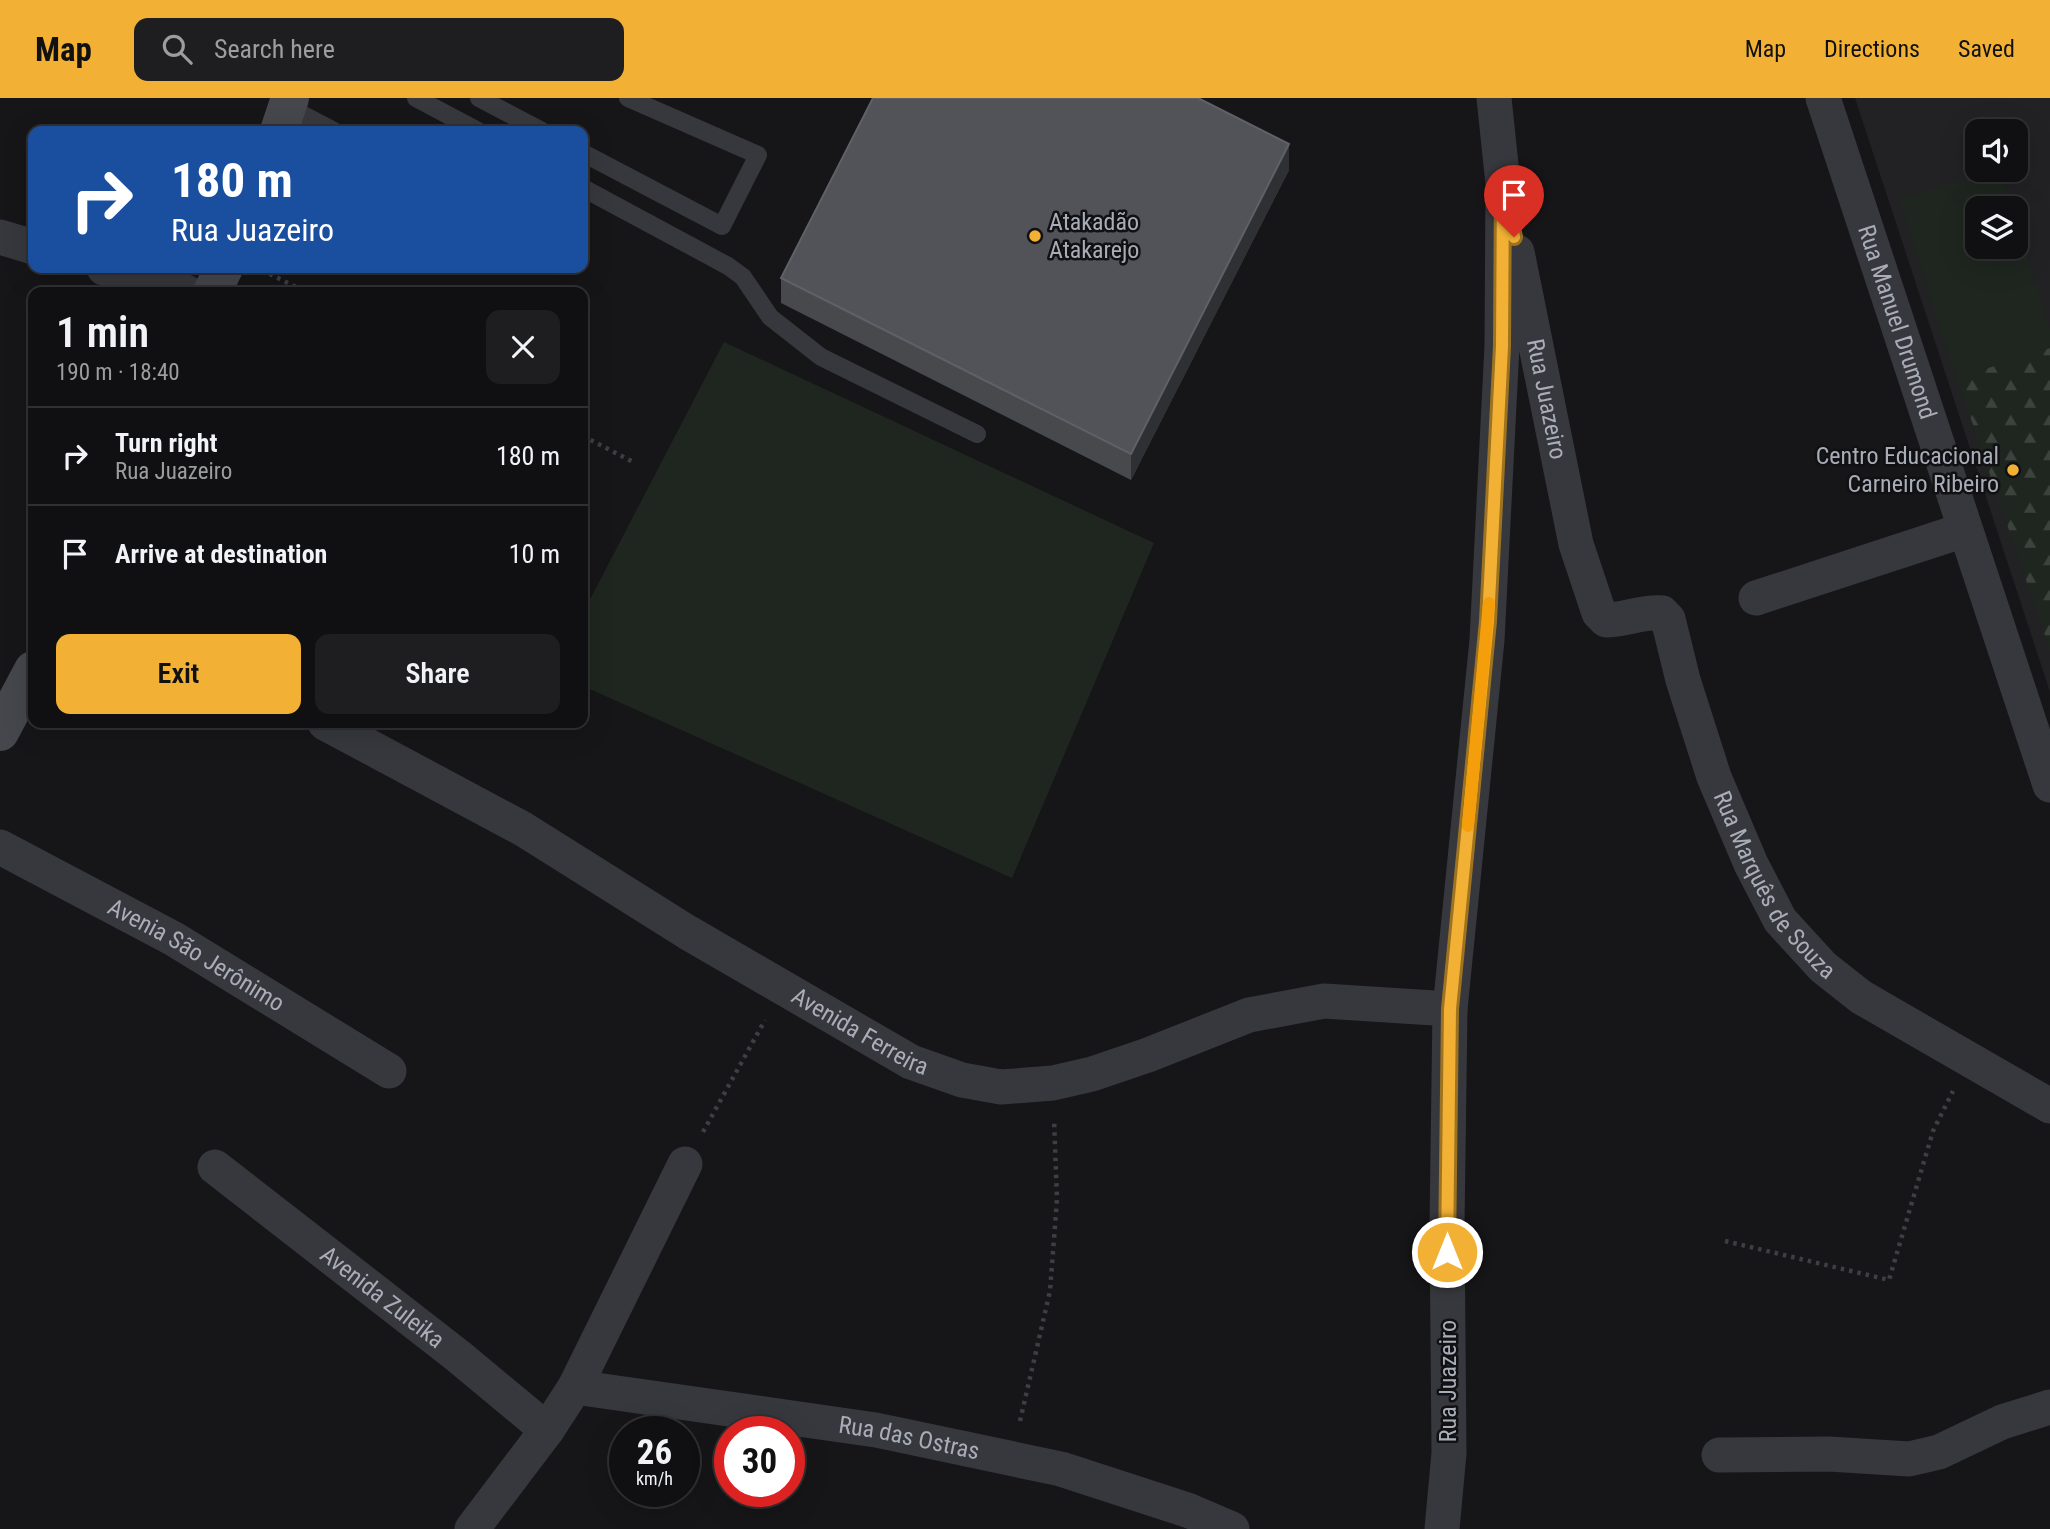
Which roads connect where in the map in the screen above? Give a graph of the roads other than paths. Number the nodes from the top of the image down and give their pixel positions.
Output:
1 (415, 98) edge
2 (479, 98) edge
3 (628, 98) edge
4 (1494, 98) edge
5 (1823, 98) edge
6 (286, 112) edge
7 (321, 126) edge
8 (468, 126) edge
9 (532, 126) edge
10 (588, 156) edge
11 (1503, 184) junction
12 (588, 191) edge
13 (0, 237) edge
14 (28, 245) edge
15 (121, 273) edge
16 (169, 287) edge
17 (977, 434) dead end
18 (1964, 530) junction
19 (1756, 598) dead end
20 (1599, 613) joint
21 (28, 680) edge
22 (334, 728) edge
23 (0, 733) edge
24 (2050, 785) edge
25 (0, 847) edge
26 (1450, 1009) junction
27 (389, 1071) dead end
28 (2050, 1106) edge
29 (685, 1164) road end
30 (215, 1167) dead end
31 (575, 1387) junction
32 (2049, 1403) edge
33 (547, 1430) junction
34 (1719, 1455) dead end
35 (472, 1529) edge
36 (1232, 1529) edge
37 (1442, 1529) edge

1 - 8 lane
2 - 9 lane
3 - 10 lane
4 - 11 street, Rua Juazeiro
5 - 18 street, Rua Manuel Drumond
6 - 7 lane
11 - 20 street, Rua Juazeiro
11 - 26 street, Rua Juazeiro
12 - 17 lane
13 - 14 street
15 - 16 street
18 - 19 street
18 - 24 street, Rua Manuel Drumond
20 - 28 street, Rua Marquês de Souza
21 - 23 main road
22 - 26 street, Avenida Ferreira
25 - 27 street, Avenia São Jerônimo
26 - 37 street, Rua Juazeiro
29 - 31 street
30 - 33 street, Avenida Zuleika
31 - 33 street
31 - 36 street, Rua das Ostras
32 - 34 street
33 - 35 street

